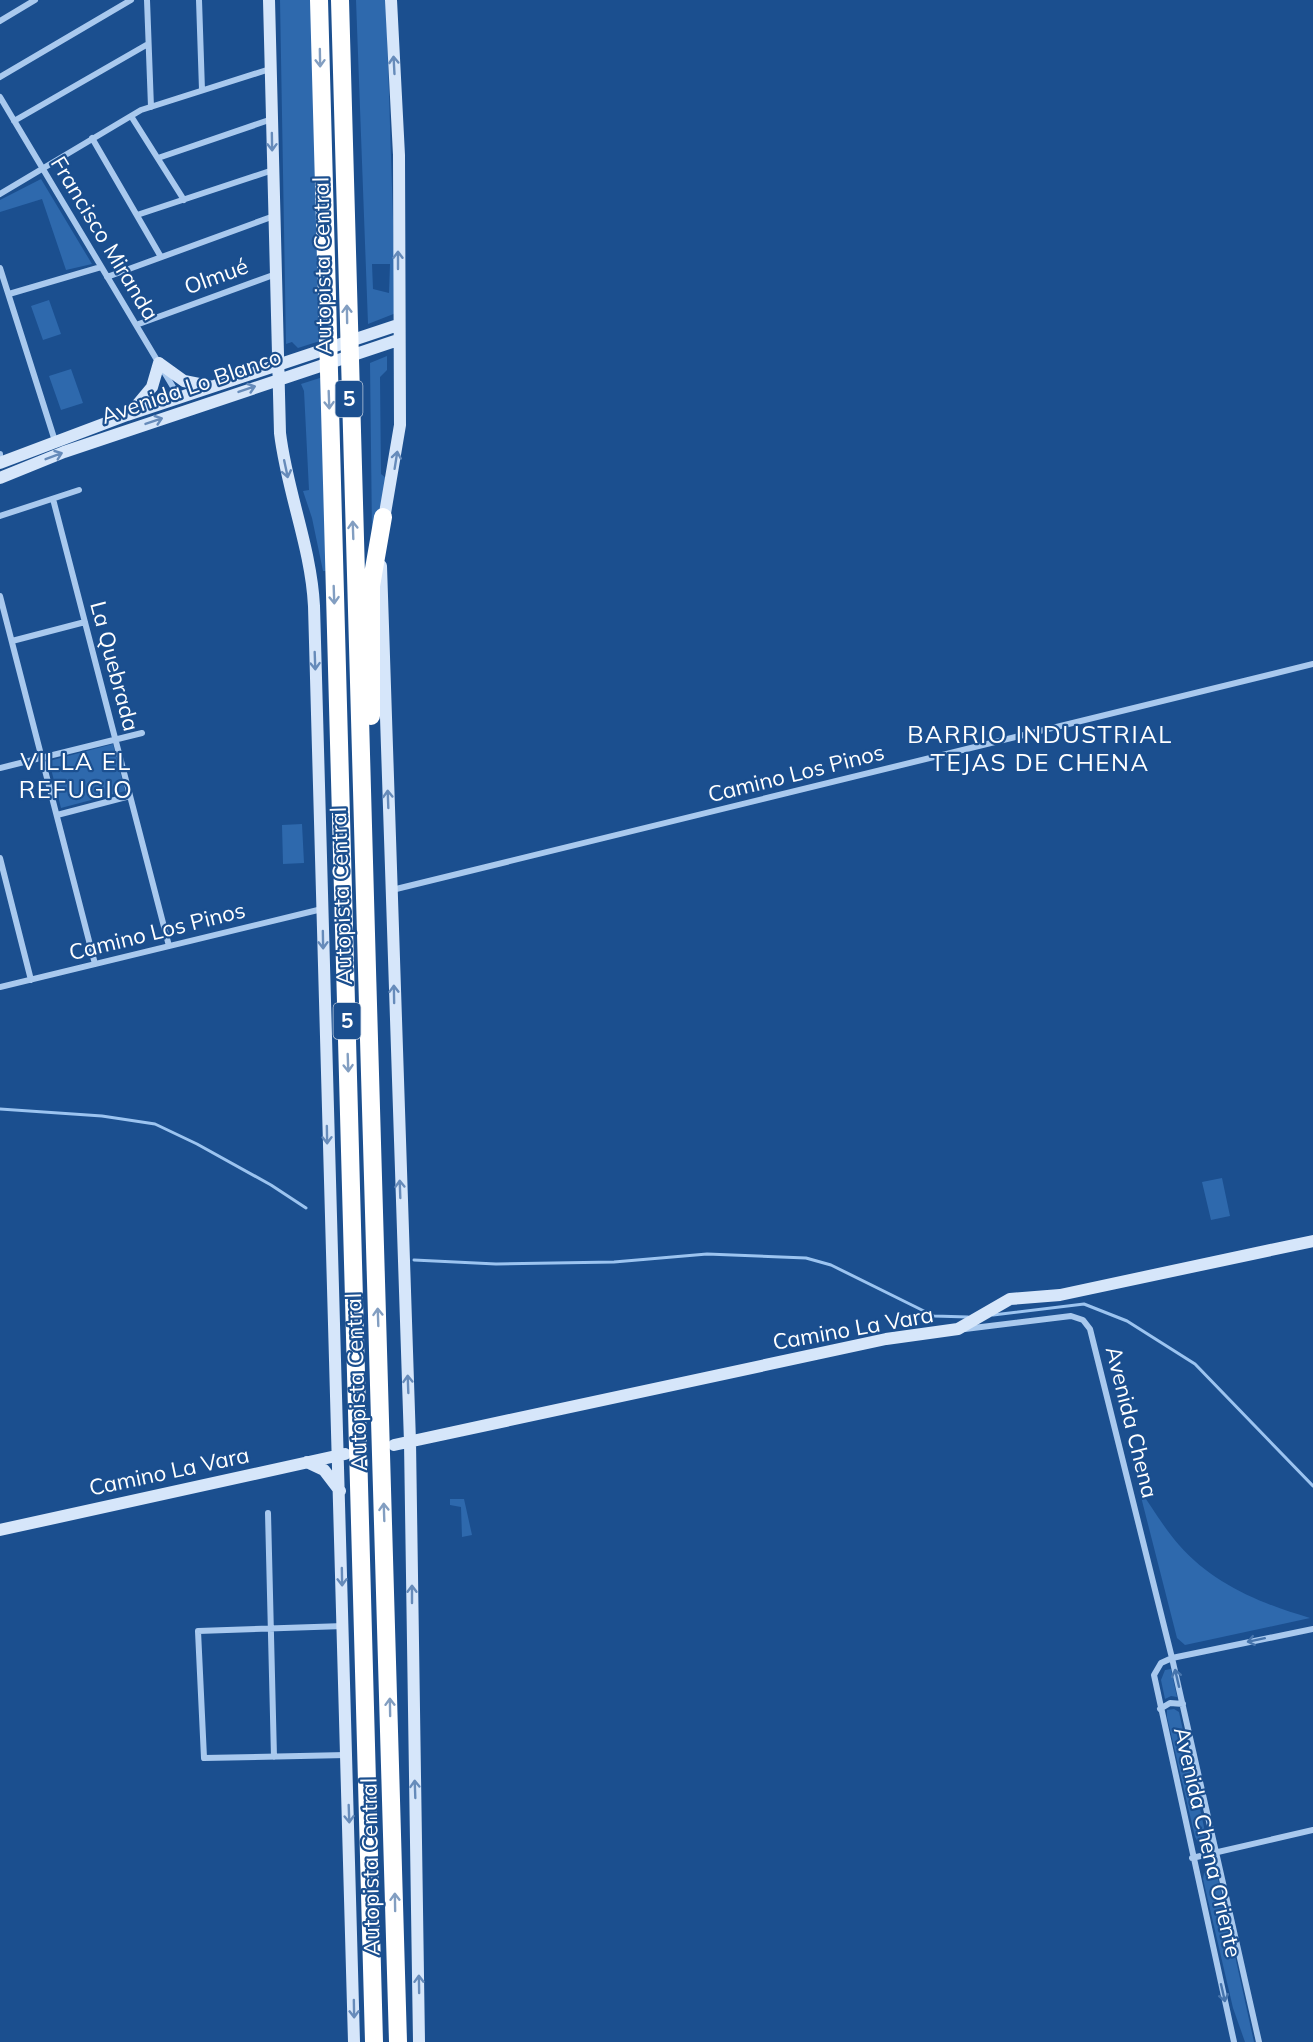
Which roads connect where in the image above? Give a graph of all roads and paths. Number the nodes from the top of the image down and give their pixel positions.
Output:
1 (35, 0) edge
2 (131, 0) edge
3 (147, 0) edge
4 (199, 0) edge
5 (269, 0) edge
6 (319, 0) edge
7 (340, 0) edge
8 (391, 0) edge
9 (0, 21) edge
10 (148, 45) junction
11 (270, 69) junction
12 (0, 77) edge
13 (202, 90) junction
14 (0, 97) edge
15 (151, 107) junction
16 (131, 116) junction
17 (272, 119) junction
18 (14, 121) junction
19 (92, 138) junction
20 (158, 158) junction
21 (43, 169) junction
22 (273, 170) junction
23 (0, 194) edge
24 (184, 200) junction
25 (137, 215) junction
26 (274, 216) junction
27 (161, 256) junction
28 (101, 267) junction
29 (0, 268) edge
30 (276, 274) junction
31 (107, 277) junction
32 (9, 294) junction
33 (136, 325) junction
34 (393, 326) junction
35 (393, 341) junction
36 (159, 363) junction
37 (277, 364) junction
38 (278, 379) junction
39 (213, 386) junction
40 (179, 397) junction
41 (195, 407) junction
42 (127, 415) junction
43 (55, 441) junction
44 (0, 455) edge
45 (16, 455) junction
46 (0, 463) edge
47 (0, 478) edge
48 (79, 490) dead end
49 (53, 499) junction
50 (0, 516) edge
51 (383, 517) junction
52 (0, 596) edge
53 (85, 622) junction
54 (12, 641) junction
55 (1313, 664) edge
56 (142, 733) dead end
57 (116, 740) junction
58 (42, 758) junction
59 (0, 768) edge
60 (130, 796) junction
61 (362, 798) junction
62 (57, 815) junction
63 (0, 858) edge
64 (392, 890) junction
65 (322, 909) junction
66 (169, 946) junction
67 (95, 964) junction
68 (31, 980) junction
69 (0, 987) edge
70 (1313, 1242) edge
71 (963, 1326) junction
72 (410, 1442) junction
73 (394, 1445) dead end
74 (343, 1455) junction
75 (306, 1462) junction
76 (340, 1491) junction
77 (268, 1513) dead end
78 (0, 1530) edge
79 (344, 1626) junction
80 (271, 1628) junction
81 (1313, 1629) edge
82 (1172, 1658) junction
83 (1183, 1704) junction
84 (1160, 1709) junction
85 (347, 1755) junction
86 (274, 1757) junction
87 (1313, 1830) edge
88 (1217, 1852) junction
89 (1192, 1858) junction
90 (354, 2042) edge
91 (374, 2042) edge
92 (398, 2042) edge
93 (419, 2042) edge
94 (1234, 2042) edge
95 (1259, 2042) edge

1 - 9 street
2 - 12 street
3 - 10 street
4 - 13 street
5 - 11 street
6 -> 91 highway, Autopista Central / 5
61 -> 7 highway, Autopista Central / 5
34 -> 8 street
10 - 15 street
10 - 18 street
11 - 13 street
11 - 17 street
13 - 15 street
14 - 18 street, Francisco Miranda
15 - 16 street
16 - 19 street
16 - 20 street
17 - 20 street
17 -> 22 street
18 - 21 street, Francisco Miranda
19 - 21 street
19 - 25 street
20 - 24 street
21 - 23 street
21 - 28 street, Francisco Miranda
22 - 24 street
22 - 26 street
24 - 25 street
25 - 27 street
26 - 27 street
26 - 30 street
27 - 31 street
28 - 31 street, Francisco Miranda
28 - 32 street
29 - 32 street
30 - 33 street, Olmué
30 - 37 street
31 - 33 street, Francisco Miranda
32 - 43 street
33 - 36 street, Francisco Miranda
34 - 35 street
34 - 37 street, Avenida Lo Blanco
35 - 38 street, Avenida Lo Blanco
51 -> 35 street
36 - 39 street
36 - 40 street, Francisco Miranda
36 - 42 street
37 - 38 street
37 - 39 street, Avenida Lo Blanco
41 -> 38 street, Avenida Lo Blanco
38 -> 65 street
39 - 40 street, Avenida Lo Blanco
40 - 41 street
40 - 42 street, Avenida Lo Blanco
47 -> 41 street, Avenida Lo Blanco
42 - 43 street, Avenida Lo Blanco
43 - 45 street, Avenida Lo Blanco
44 - 45 street, Avenida Lo Blanco
45 - 46 street, Avenida Lo Blanco
48 - 49 street
49 - 50 street
49 - 53 street, La Quebrada
51 - 61 highway
64 -> 51 street
52 - 54 street
53 - 54 street
53 - 57 street, La Quebrada
54 - 58 street
55 - 64 street, Camino Los Pinos
56 - 57 street
57 - 58 street
57 - 60 street, La Quebrada
58 - 59 street
58 - 62 street
60 - 62 street
60 - 66 street, La Quebrada
92 -> 61 highway, Autopista Central / 5
62 - 67 street
63 - 68 street
72 -> 64 street
65 - 66 street, Camino Los Pinos
65 -> 74 street
66 - 67 street, Camino Los Pinos
67 - 68 street, Camino Los Pinos
68 - 69 street, Camino Los Pinos
70 - 71 street, Camino La Vara
71 - 72 street, Camino La Vara
71 - 82 street, Avenida Chena
72 - 73 street, Camino La Vara
93 -> 72 street
74 - 75 street, Camino La Vara
74 - 76 street
75 - 76 street
75 - 78 street, Camino La Vara
76 -> 79 street
77 - 80 street
79 - 80 street
79 - 85 street
80 - 86 street
80 - 86 street
81 -> 82 street
83 -> 82 street, Avenida Chena
82 - 84 street, Avenida Chena Oriente
83 - 84 street
83 - 88 street, Avenida Chena
84 - 89 street, Avenida Chena Oriente
85 - 86 street
85 -> 90 street
87 - 88 street
88 - 89 street
88 - 95 street, Avenida Chena
89 -> 94 street, Avenida Chena Oriente

